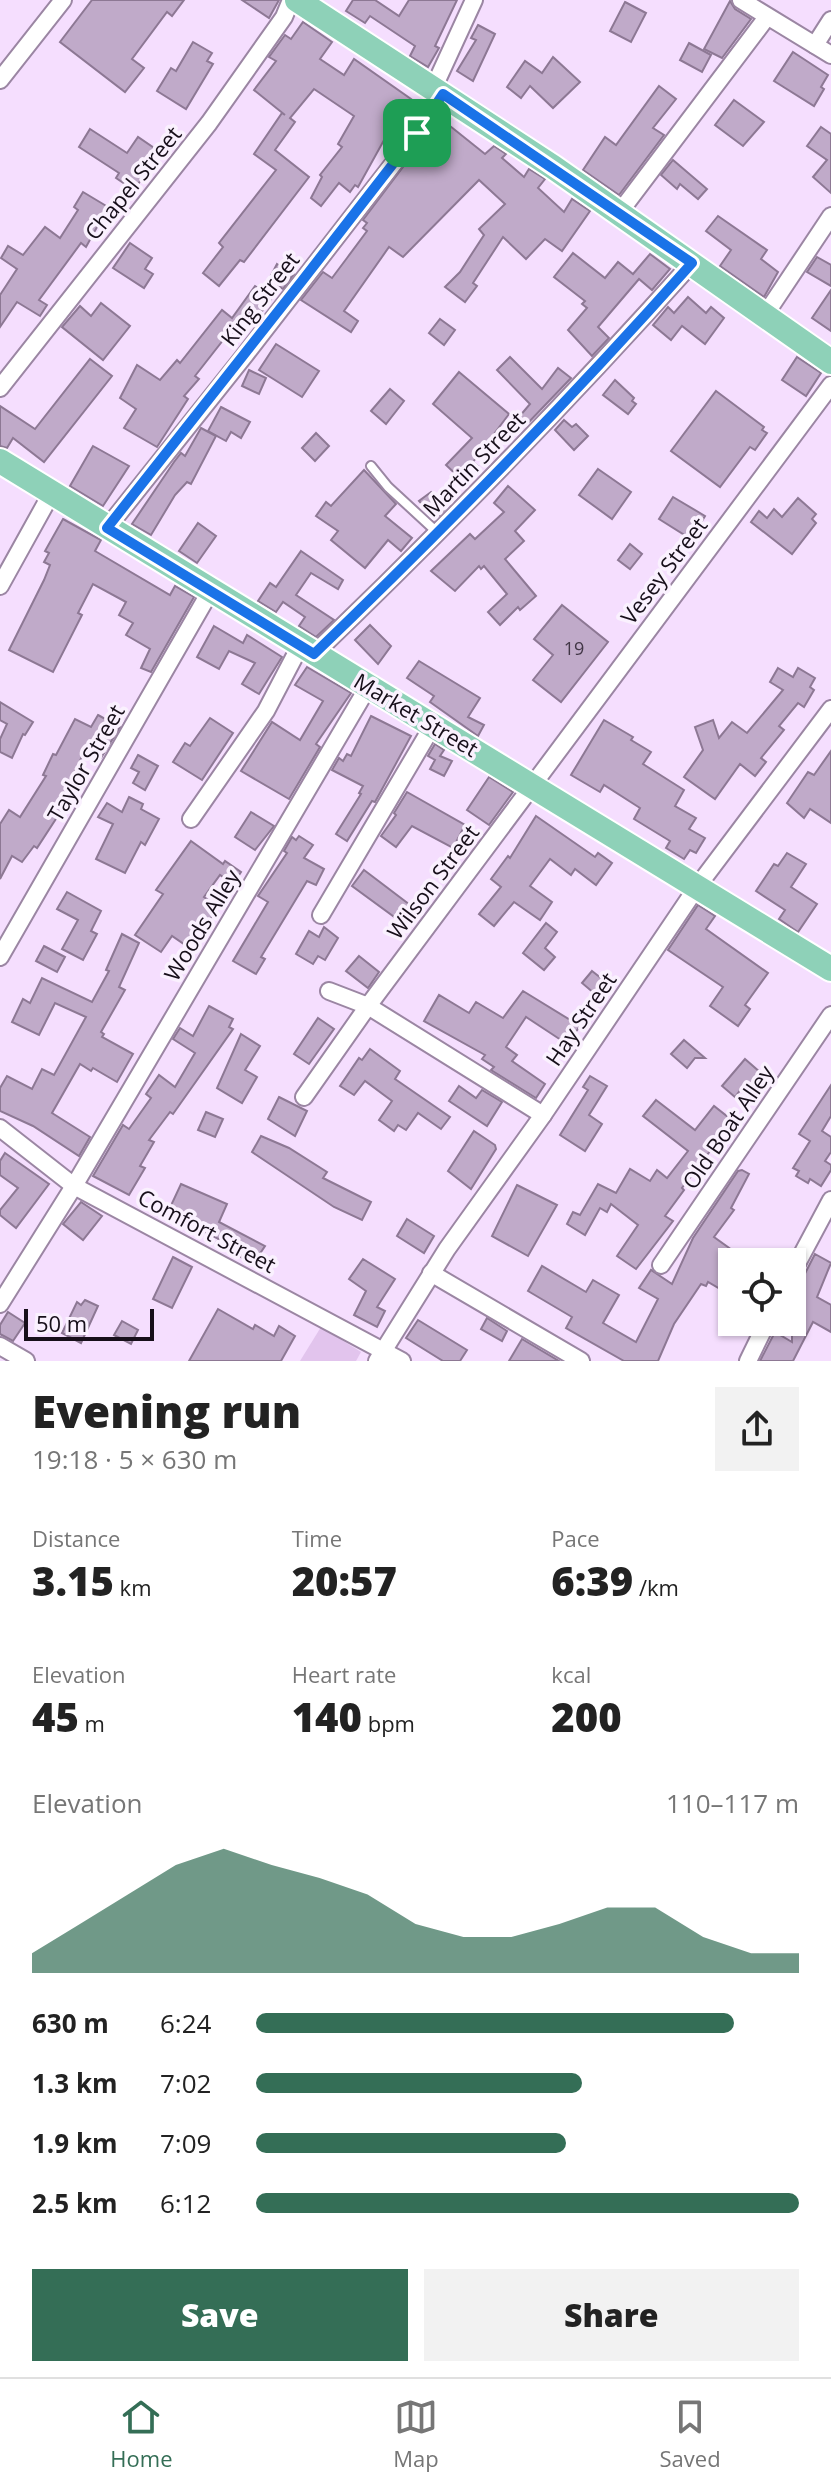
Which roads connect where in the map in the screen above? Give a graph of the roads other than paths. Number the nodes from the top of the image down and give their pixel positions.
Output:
1 (63, 0) edge
2 (294, 0) edge
3 (474, 0) edge
4 (741, 0) edge
5 (767, 17) junction
6 (831, 20) edge
7 (815, 45) junction
8 (831, 55) edge
9 (0, 80) edge
10 (439, 90) junction
11 (619, 213) junction
12 (831, 216) edge
13 (692, 263) junction
14 (765, 315) junction
15 (831, 362) edge
16 (831, 385) edge
17 (0, 388) edge
18 (0, 461) edge
19 (371, 466) dead end
20 (51, 494) junction
21 (107, 528) junction
22 (438, 534) junction
23 (0, 586) edge
24 (211, 590) junction
25 (307, 650) junction
26 (368, 687) junction
27 (831, 709) edge
28 (432, 727) junction
29 (533, 785) junction
30 (191, 819) dead end
31 (697, 887) junction
32 (321, 915) dead end
33 (0, 957) edge
34 (831, 969) edge
35 (329, 991) dead end
36 (368, 1006) junction
37 (831, 1015) edge
38 (304, 1097) dead end
39 (543, 1115) junction
40 (0, 1128) edge
41 (74, 1186) junction
42 (831, 1200) edge
43 (805, 1248) edge
44 (661, 1265) dead end
45 (431, 1273) junction
46 (0, 1304) edge
47 (760, 1336) edge
48 (0, 1346) edge
49 (380, 1356) edge
50 (26, 1361) edge
51 (402, 1361) edge
52 (581, 1361) edge
53 (748, 1361) edge

1 - 9 street
2 - 10 main road
2 - 17 street, Chapel Street
3 - 10 street, King Street
4 - 5 street
5 - 7 street
5 - 11 street
6 - 7 street
7 - 8 street
10 - 11 main road
10 - 21 street, King Street
11 - 13 main road
12 - 14 street
13 - 14 main road
13 - 22 street, Martin Street
14 - 15 main road
16 - 29 street, Vesey Street
18 - 20 main road, Market Street
19 - 22 lane
20 - 21 main road, Market Street
20 - 23 street
21 - 24 main road, Market Street
22 - 25 street, Martin Street
24 - 25 main road, Market Street
24 - 33 street, Taylor Street
25 - 26 main road, Market Street
25 - 30 street, Martin Street
26 - 28 main road, Market Street
26 - 41 street, Woods Alley
27 - 31 street, Hay Street
28 - 29 main road, Market Street
28 - 32 street
29 - 31 main road, Market Street
29 - 36 street, Wilson Street
31 - 34 main road, Market Street
31 - 39 street, Hay Street
35 - 36 street
36 - 38 street, Wilson Street
36 - 39 street
37 - 44 street, Old Boat Alley
39 - 45 street, Hay Street
40 - 41 street, Comfort Street
41 - 46 street, Woods Alley
41 - 49 street, Comfort Street
42 - 43 street
45 - 49 street, Hay Street
45 - 52 street
47 - 53 street
48 - 50 street
49 - 51 street, Comfort Street

